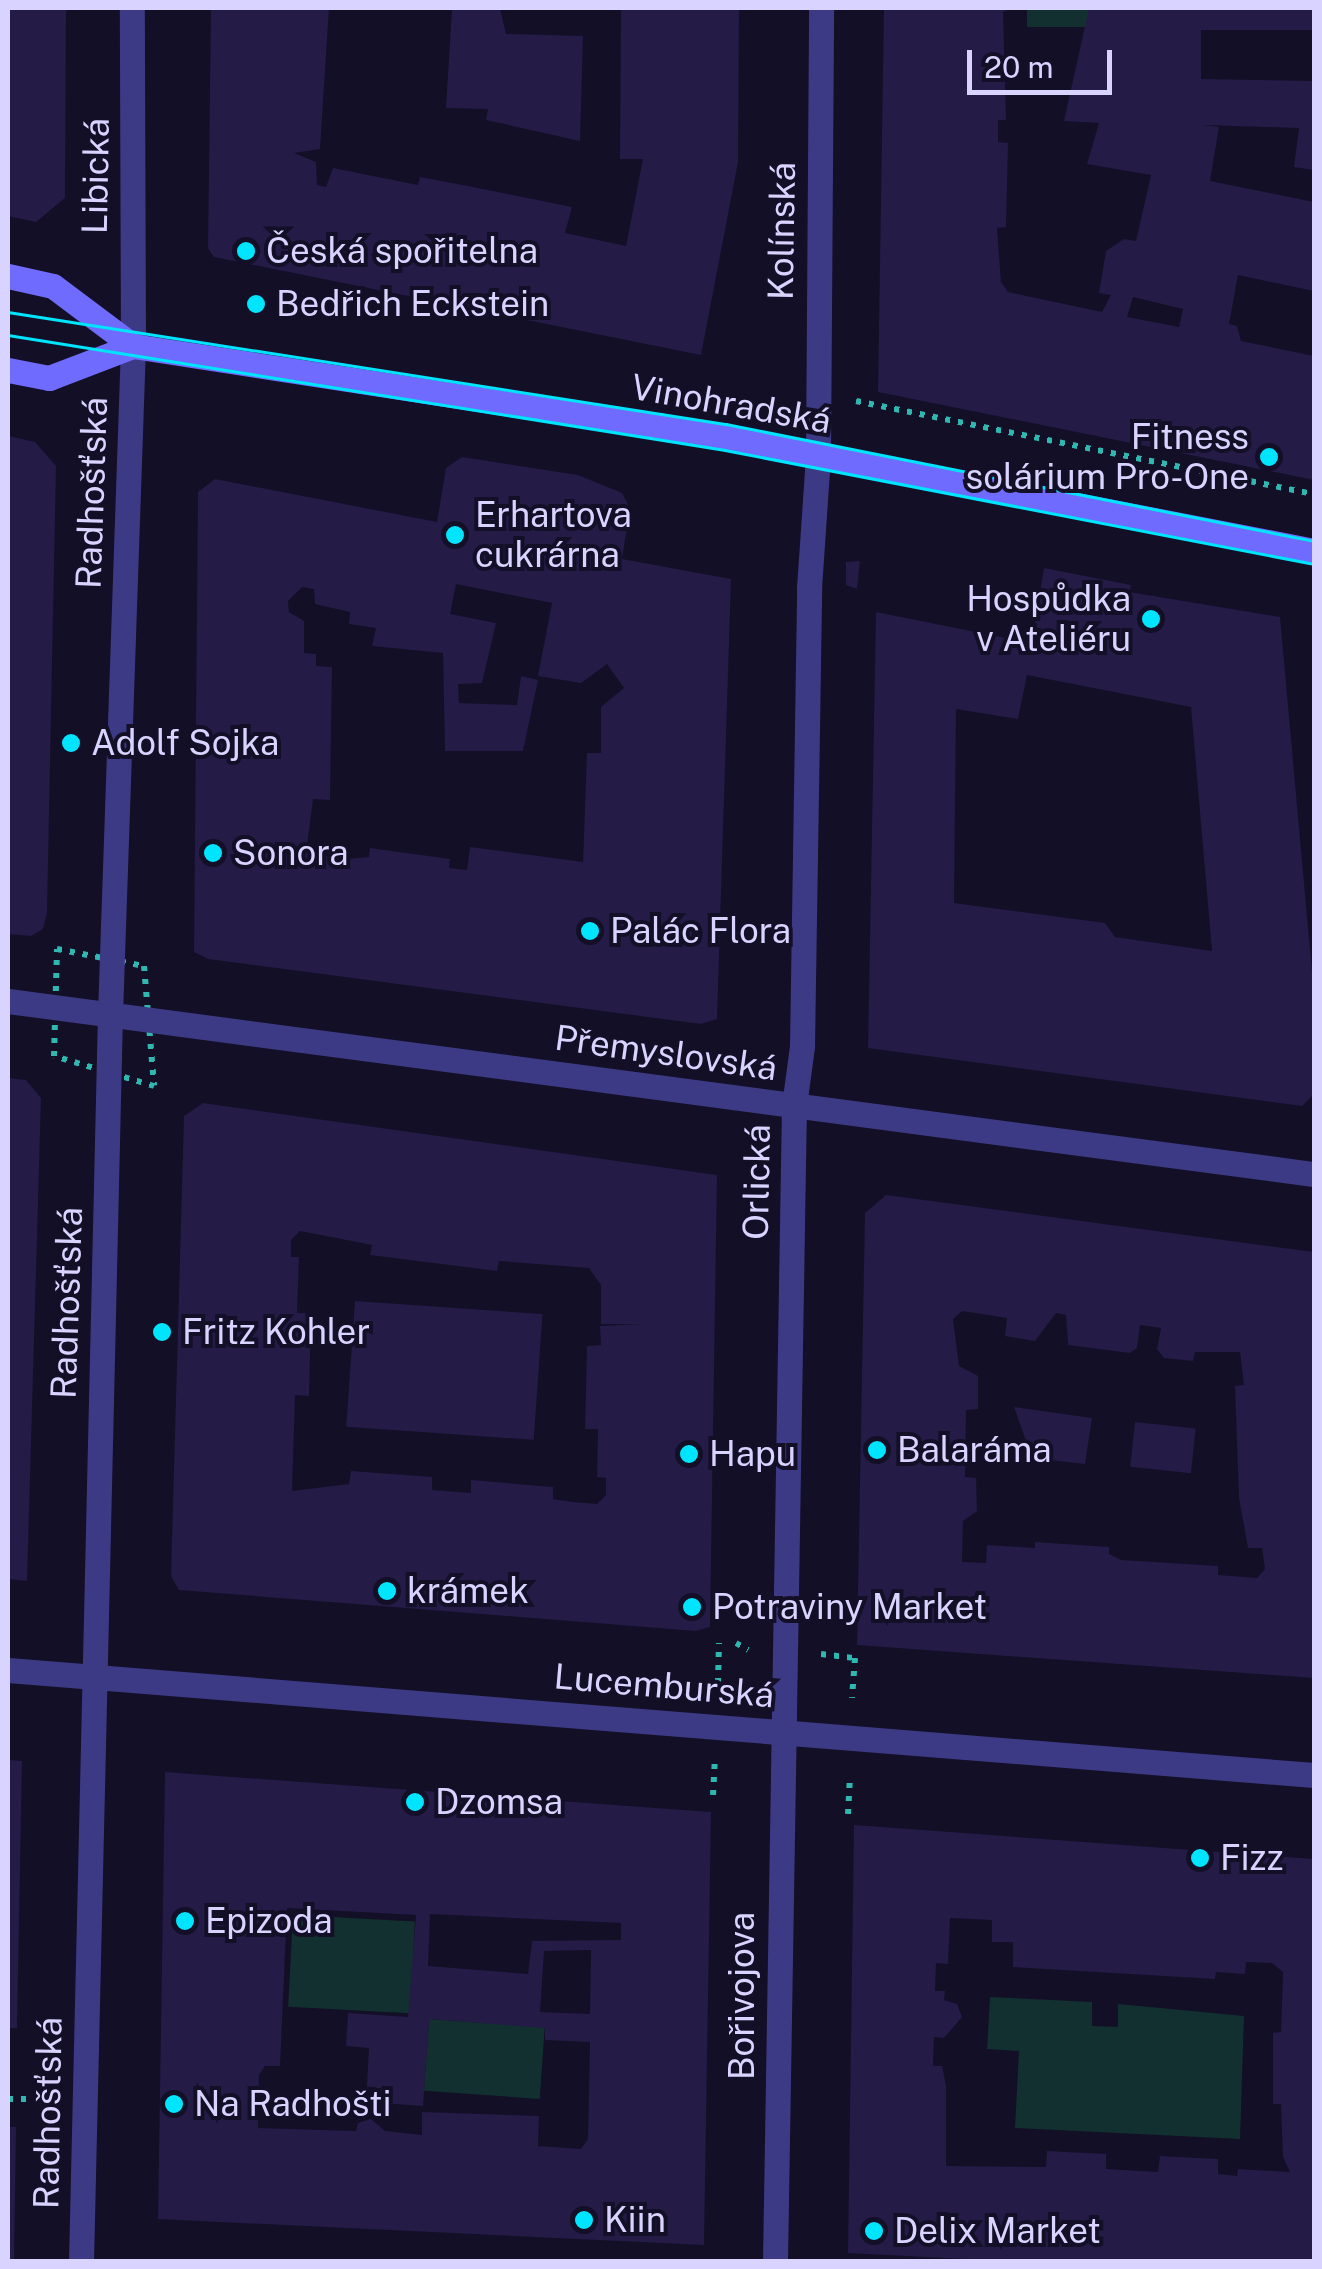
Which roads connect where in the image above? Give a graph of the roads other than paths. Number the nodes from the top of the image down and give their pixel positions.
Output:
1 (132, 8) edge
2 (820, 8) edge
3 (8, 276) edge
4 (132, 346) junction
5 (8, 370) edge
6 (818, 455) junction
7 (1314, 552) edge
8 (8, 1001) edge
9 (110, 1014) junction
10 (794, 1106) junction
11 (1314, 1174) edge
12 (8, 1670) edge
13 (92, 1678) junction
14 (780, 1731) junction
15 (1314, 1775) edge
16 (81, 2262) edge
17 (775, 2262) edge

1 - 4 street, Libická
2 - 6 street, Kolínská
3 - 4 main road, Vinohradská
4 - 5 main road
4 - 6 main road, Vinohradská
4 - 9 street, Radhošťská
6 - 7 main road, Vinohradská
6 - 10 street, Orlická
8 - 9 street, Přemyslovská
9 - 10 street, Přemyslovská
9 - 13 street, Radhošťská
10 - 11 street, Přemyslovská
10 - 14 street, Orlická
12 - 13 street, Lucemburská
13 - 14 street, Lucemburská
13 - 16 street, Radhošťská
14 - 15 street, Lucemburská
14 - 17 street, Bořivojova

